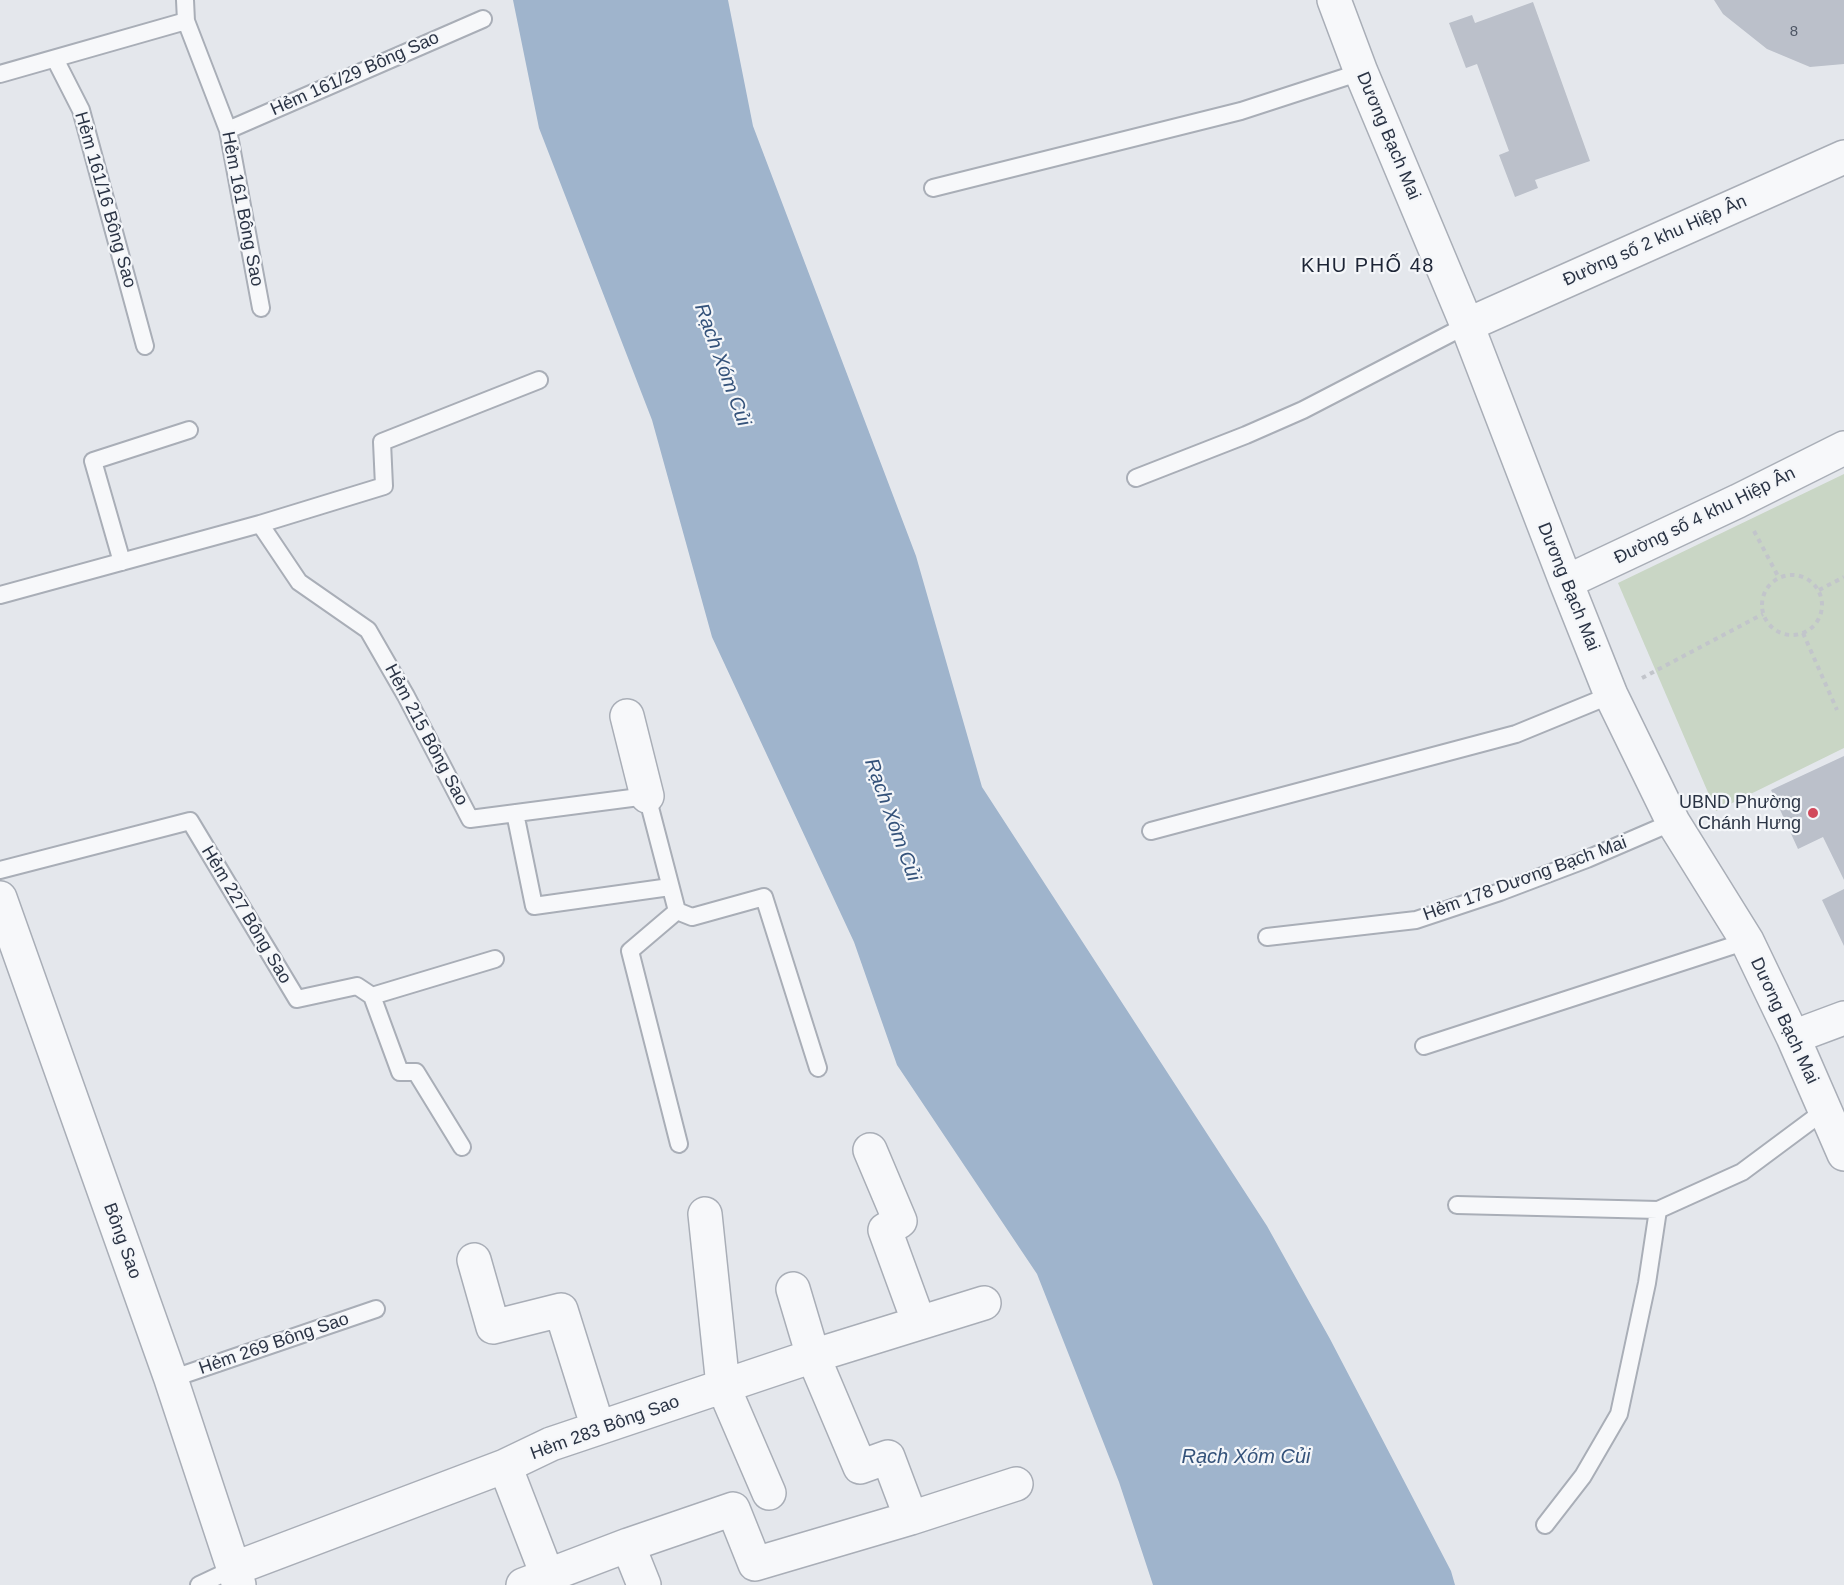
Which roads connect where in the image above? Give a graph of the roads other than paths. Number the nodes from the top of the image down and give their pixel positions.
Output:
1 (185, 0) edge
2 (1334, 0) edge
3 (483, 19) dead end
4 (186, 21) junction
5 (55, 59) junction
6 (1361, 72) junction
7 (0, 74) edge
8 (228, 130) junction
9 (1844, 157) edge
10 (933, 188) dead end
11 (261, 308) dead end
12 (1467, 325) junction
13 (145, 346) dead end
14 (538, 380) dead end
15 (189, 430) dead end
16 (1844, 448) edge
17 (1136, 478) dead end
18 (260, 524) junction
19 (122, 562) junction
20 (1566, 582) junction
21 (0, 595) edge
22 (1611, 695) junction
23 (627, 716) dead end
24 (647, 796) junction
25 (515, 813) junction
26 (1673, 822) junction
27 (1151, 831) dead end
28 (0, 870) edge
29 (669, 886) junction
30 (0, 898) edge
31 (676, 911) junction
32 (1267, 937) dead end
33 (1747, 941) junction
34 (495, 959) dead end
35 (372, 996) junction
36 (1844, 1018) edge
37 (1793, 1037) junction
38 (1424, 1046) dead end
39 (818, 1068) dead end
40 (1824, 1111) junction
41 (679, 1144) dead end
42 (462, 1147) dead end
43 (870, 1150) dead end
44 (1844, 1154) edge
45 (1457, 1205) dead end
46 (1658, 1210) junction
47 (705, 1214) dead end
48 (474, 1260) dead end
49 (793, 1288) dead end
50 (984, 1303) dead end
51 (376, 1309) dead end
52 (919, 1323) junction
53 (813, 1356) junction
54 (171, 1379) junction
55 (723, 1386) junction
56 (598, 1428) junction
57 (504, 1466) junction
58 (1016, 1484) dead end
59 (769, 1493) dead end
60 (911, 1518) junction
61 (1545, 1526) dead end
62 (628, 1545) junction
63 (236, 1577) edge
64 (540, 1582) edge
65 (199, 1585) edge
66 (644, 1585) edge

1 - 4 lane, Hẻm 161 Bông Sao
2 - 6 street, Dương Bạch Mai
3 - 8 lane, Hẻm 161/29 Bông Sao
4 - 5 lane
4 - 8 lane, Hẻm 161 Bông Sao
5 - 7 lane
5 - 13 lane, Hẻm 161/16 Bông Sao
6 - 10 lane
6 - 12 street, Dương Bạch Mai
8 - 11 lane, Hẻm 161 Bông Sao
9 - 12 street, Đường số 2 khu Hiệp Ân
12 - 17 lane
12 - 20 street, Dương Bạch Mai
14 - 18 lane
15 - 19 lane
16 - 20 street, Đường số 4 khu Hiệp Ân
18 - 19 lane
18 - 25 lane, Hẻm 215 Bông Sao
19 - 21 lane
20 - 22 street, Dương Bạch Mai
22 - 26 street, Dương Bạch Mai
22 - 27 lane
23 - 24 street
24 - 25 lane, Hẻm 215 Bông Sao
24 - 29 lane
25 - 29 lane
26 - 32 lane, Hẻm 178 Dương Bạch Mai
26 - 33 street, Dương Bạch Mai
28 - 35 lane, Hẻm 227 Bông Sao
29 - 31 lane
30 - 54 street, Bông Sao
31 - 39 lane
31 - 41 lane
33 - 37 street, Dương Bạch Mai
33 - 38 lane
34 - 35 lane
35 - 42 lane
36 - 37 street
37 - 40 street, Dương Bạch Mai
40 - 44 street, Dương Bạch Mai
40 - 46 lane
43 - 52 street
45 - 46 lane
46 - 61 lane
47 - 55 street
48 - 56 street
49 - 53 street
50 - 52 street, Hẻm 283 Bông Sao
51 - 54 lane, Hẻm 269 Bông Sao
52 - 53 street, Hẻm 283 Bông Sao
53 - 55 street, Hẻm 283 Bông Sao
53 - 60 street
54 - 63 street, Bông Sao
55 - 56 street, Hẻm 283 Bông Sao
55 - 59 street
56 - 57 street, Hẻm 283 Bông Sao
57 - 63 street, Hẻm 283 Bông Sao
57 - 64 street
58 - 60 street
60 - 62 street
62 - 64 street
62 - 66 street
63 - 65 lane

